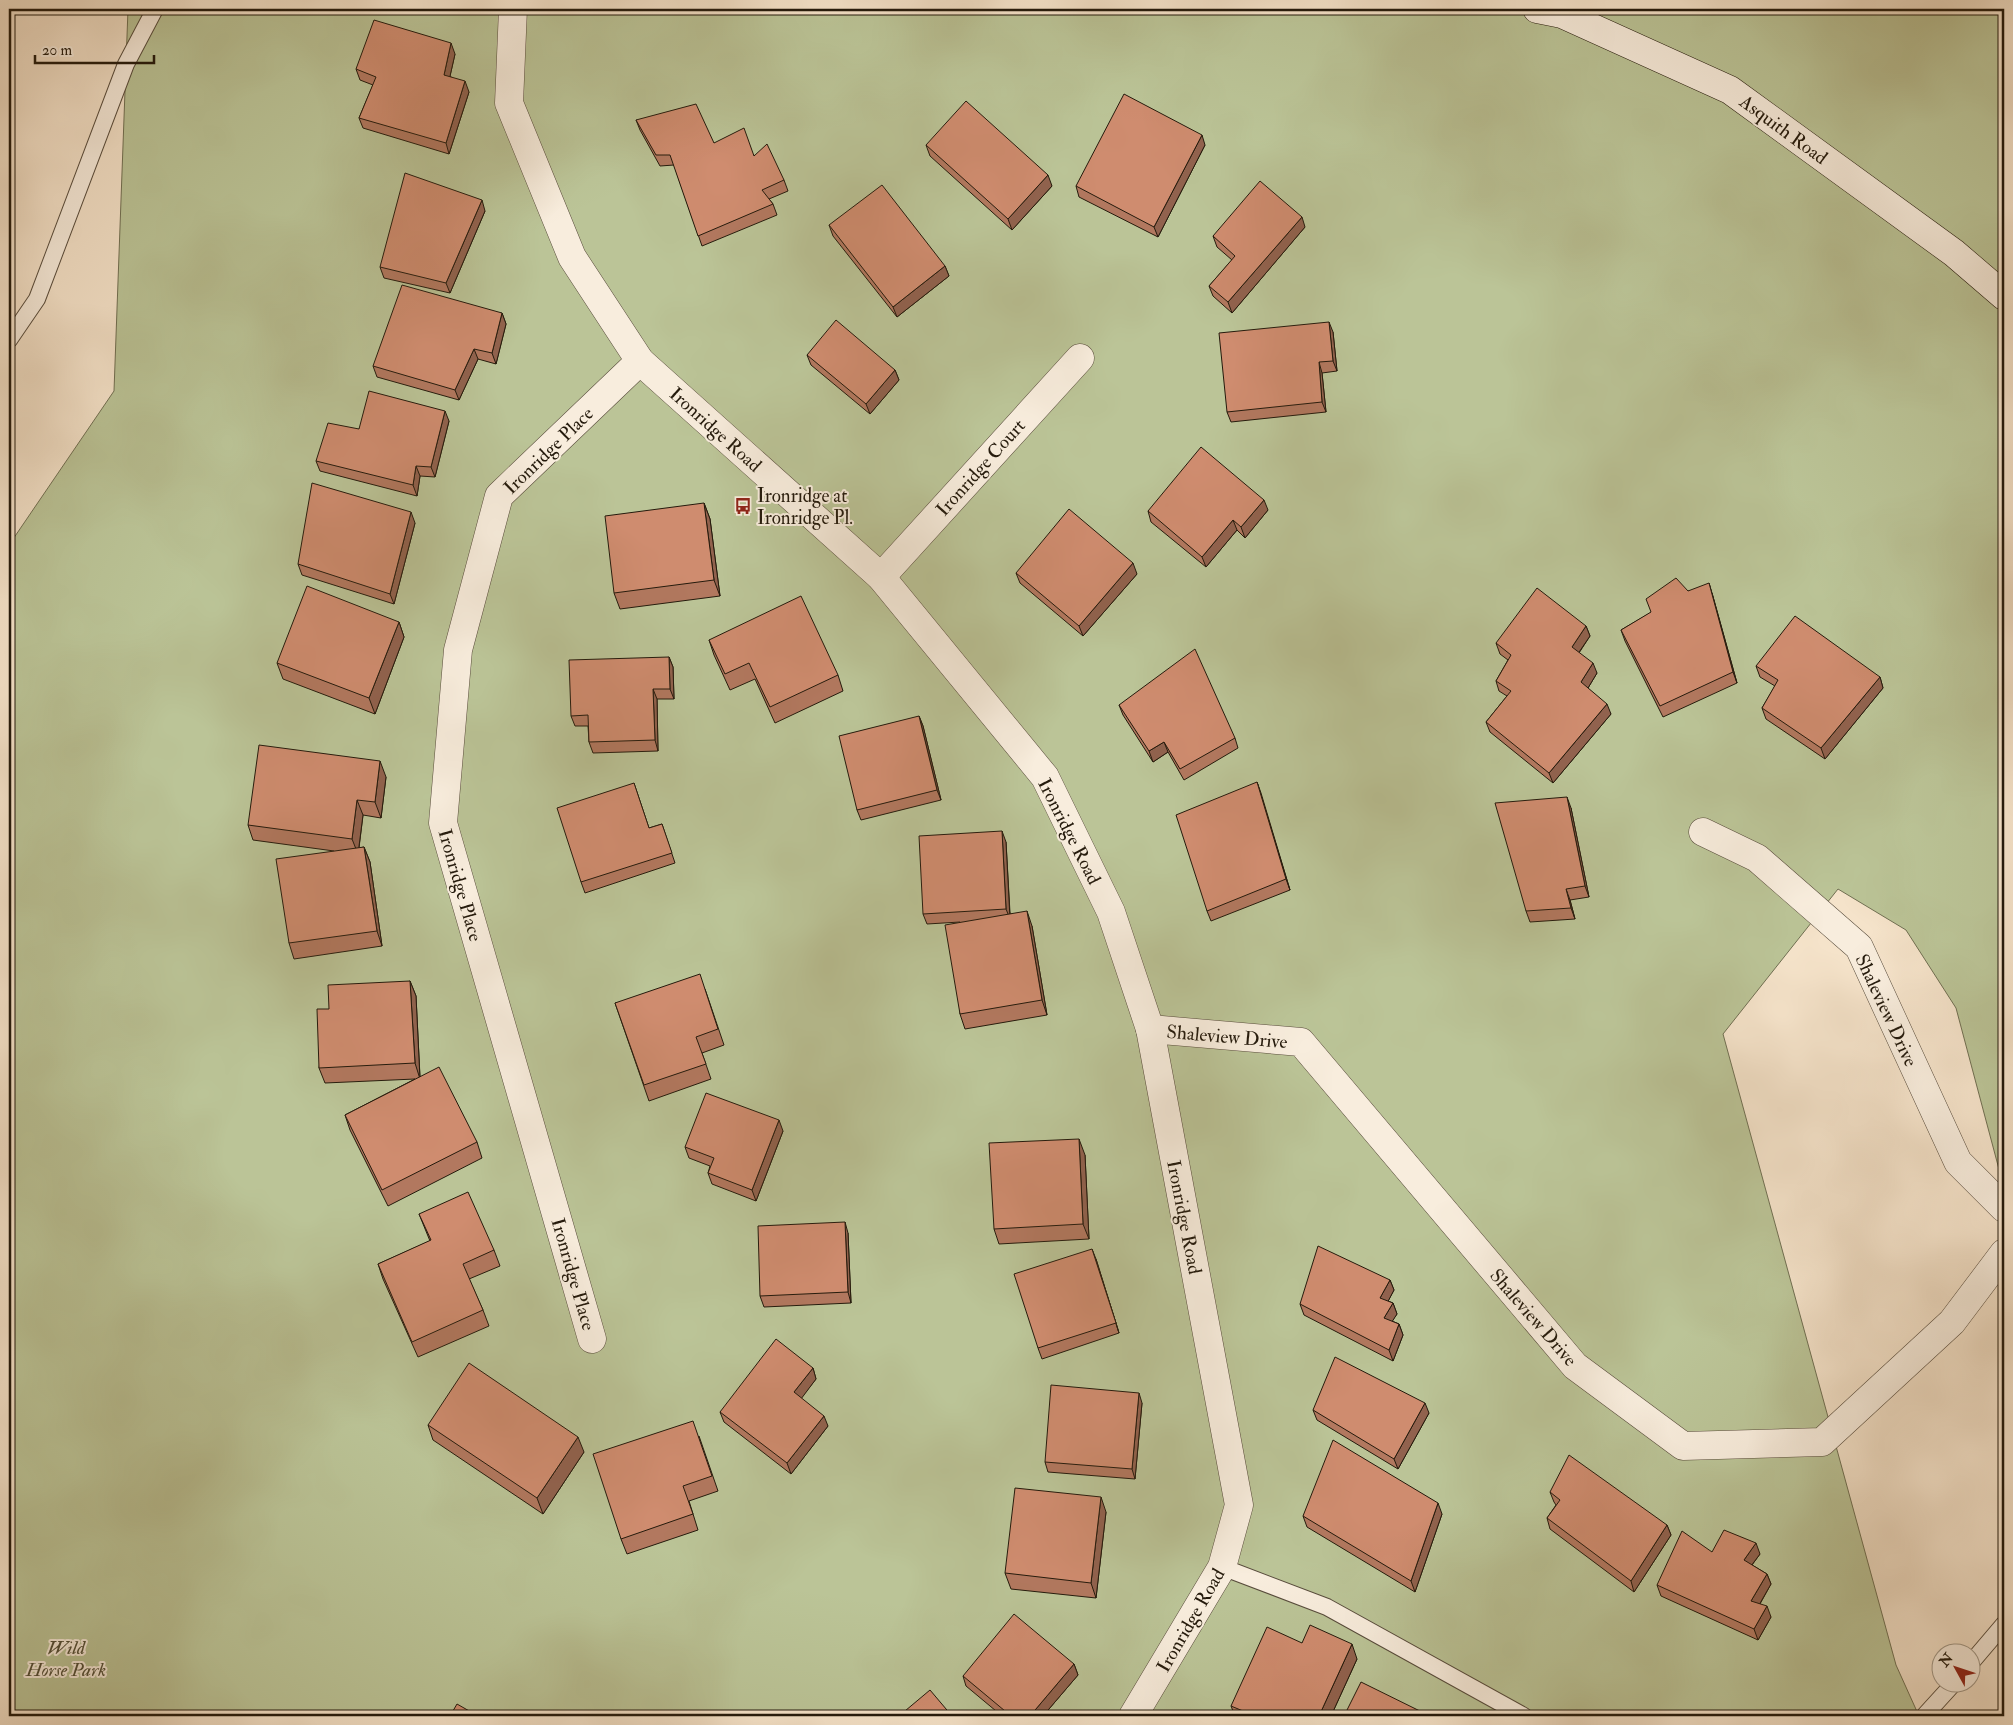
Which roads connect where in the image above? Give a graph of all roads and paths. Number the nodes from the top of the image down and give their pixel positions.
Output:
1 (155, 9) edge
2 (513, 9) edge
3 (1536, 9) edge
4 (2004, 296) edge
5 (9, 340) edge
6 (1080, 358) dead end
7 (640, 361) junction
8 (881, 577) junction
9 (1704, 832) dead end
10 (1150, 1029) junction
11 (2004, 1208) edge
12 (2004, 1253) edge
13 (592, 1339) dead end
14 (1222, 1567) junction
15 (2004, 1624) edge
16 (1980, 1652) edge
17 (1946, 1692) edge
18 (1133, 1716) edge
19 (1524, 1716) edge
20 (1924, 1716) edge

1 - 5 lane
2 - 7 street, Ironridge Road
3 - 4 street, Asquith Road
6 - 8 street, Ironridge Court
7 - 8 street, Ironridge Road
7 - 13 street, Ironridge Place
8 - 10 street, Ironridge Road
9 - 11 street, Shaleview Drive
10 - 12 street, Shaleview Drive
10 - 14 street, Ironridge Road
14 - 18 street, Ironridge Road
14 - 19 lane
15 - 16 lane
17 - 20 lane

